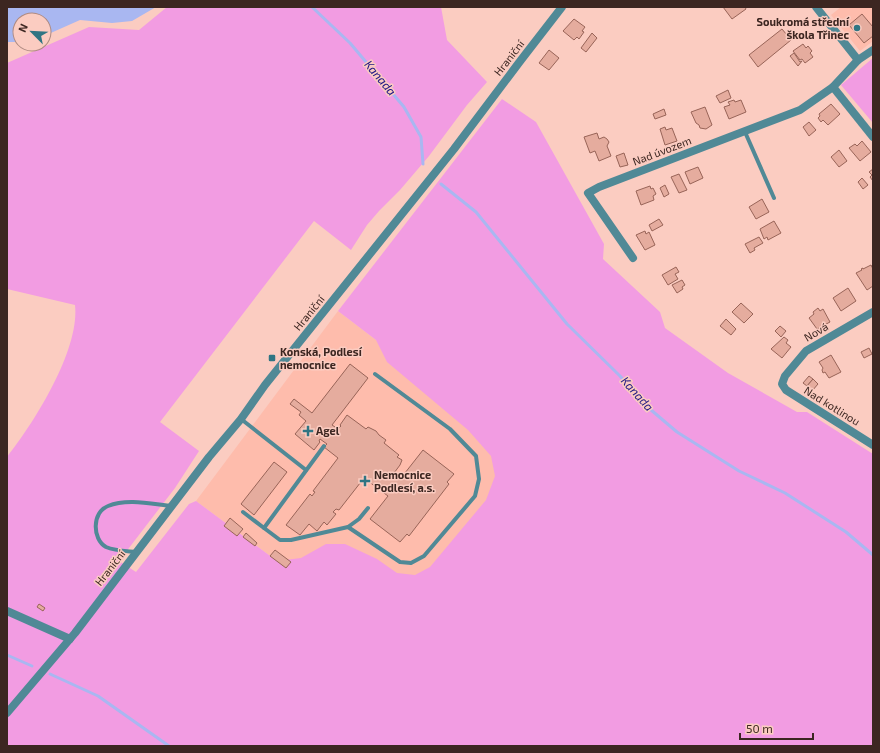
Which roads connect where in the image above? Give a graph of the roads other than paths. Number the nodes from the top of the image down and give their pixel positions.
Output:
1 (562, 7) edge
2 (816, 7) edge
3 (873, 50) edge
4 (858, 60) junction
5 (833, 87) junction
6 (745, 132) junction
7 (873, 136) edge
8 (774, 198) dead end
9 (633, 258) dead end
10 (873, 312) edge
11 (375, 374) dead end
12 (782, 384) joint
13 (241, 419) junction
14 (873, 445) edge
15 (324, 446) dead end
16 (306, 470) junction
17 (172, 506) junction
18 (368, 508) dead end
19 (242, 512) dead end
20 (348, 527) junction
21 (264, 528) junction
22 (137, 552) junction
23 (7, 611) edge
24 (72, 636) junction
25 (7, 713) edge

1 - 13 street, Hraniční
2 - 4 street
3 - 4 street, Nad úvozem
4 - 5 street, Nad úvozem
5 - 6 street, Nad úvozem
5 - 7 street
6 - 8 lane
6 - 9 street, Nad úvozem
10 - 12 street, Nová
11 - 20 lane
12 - 14 street, Nad kotlinou
13 - 16 lane
13 - 17 street, Hraniční
15 - 16 lane
16 - 21 lane
17 - 22 street, Hraniční
17 - 22 lane
18 - 20 lane
19 - 21 lane
20 - 21 lane
22 - 24 street, Hraniční
23 - 24 street
24 - 25 street, Hraniční

